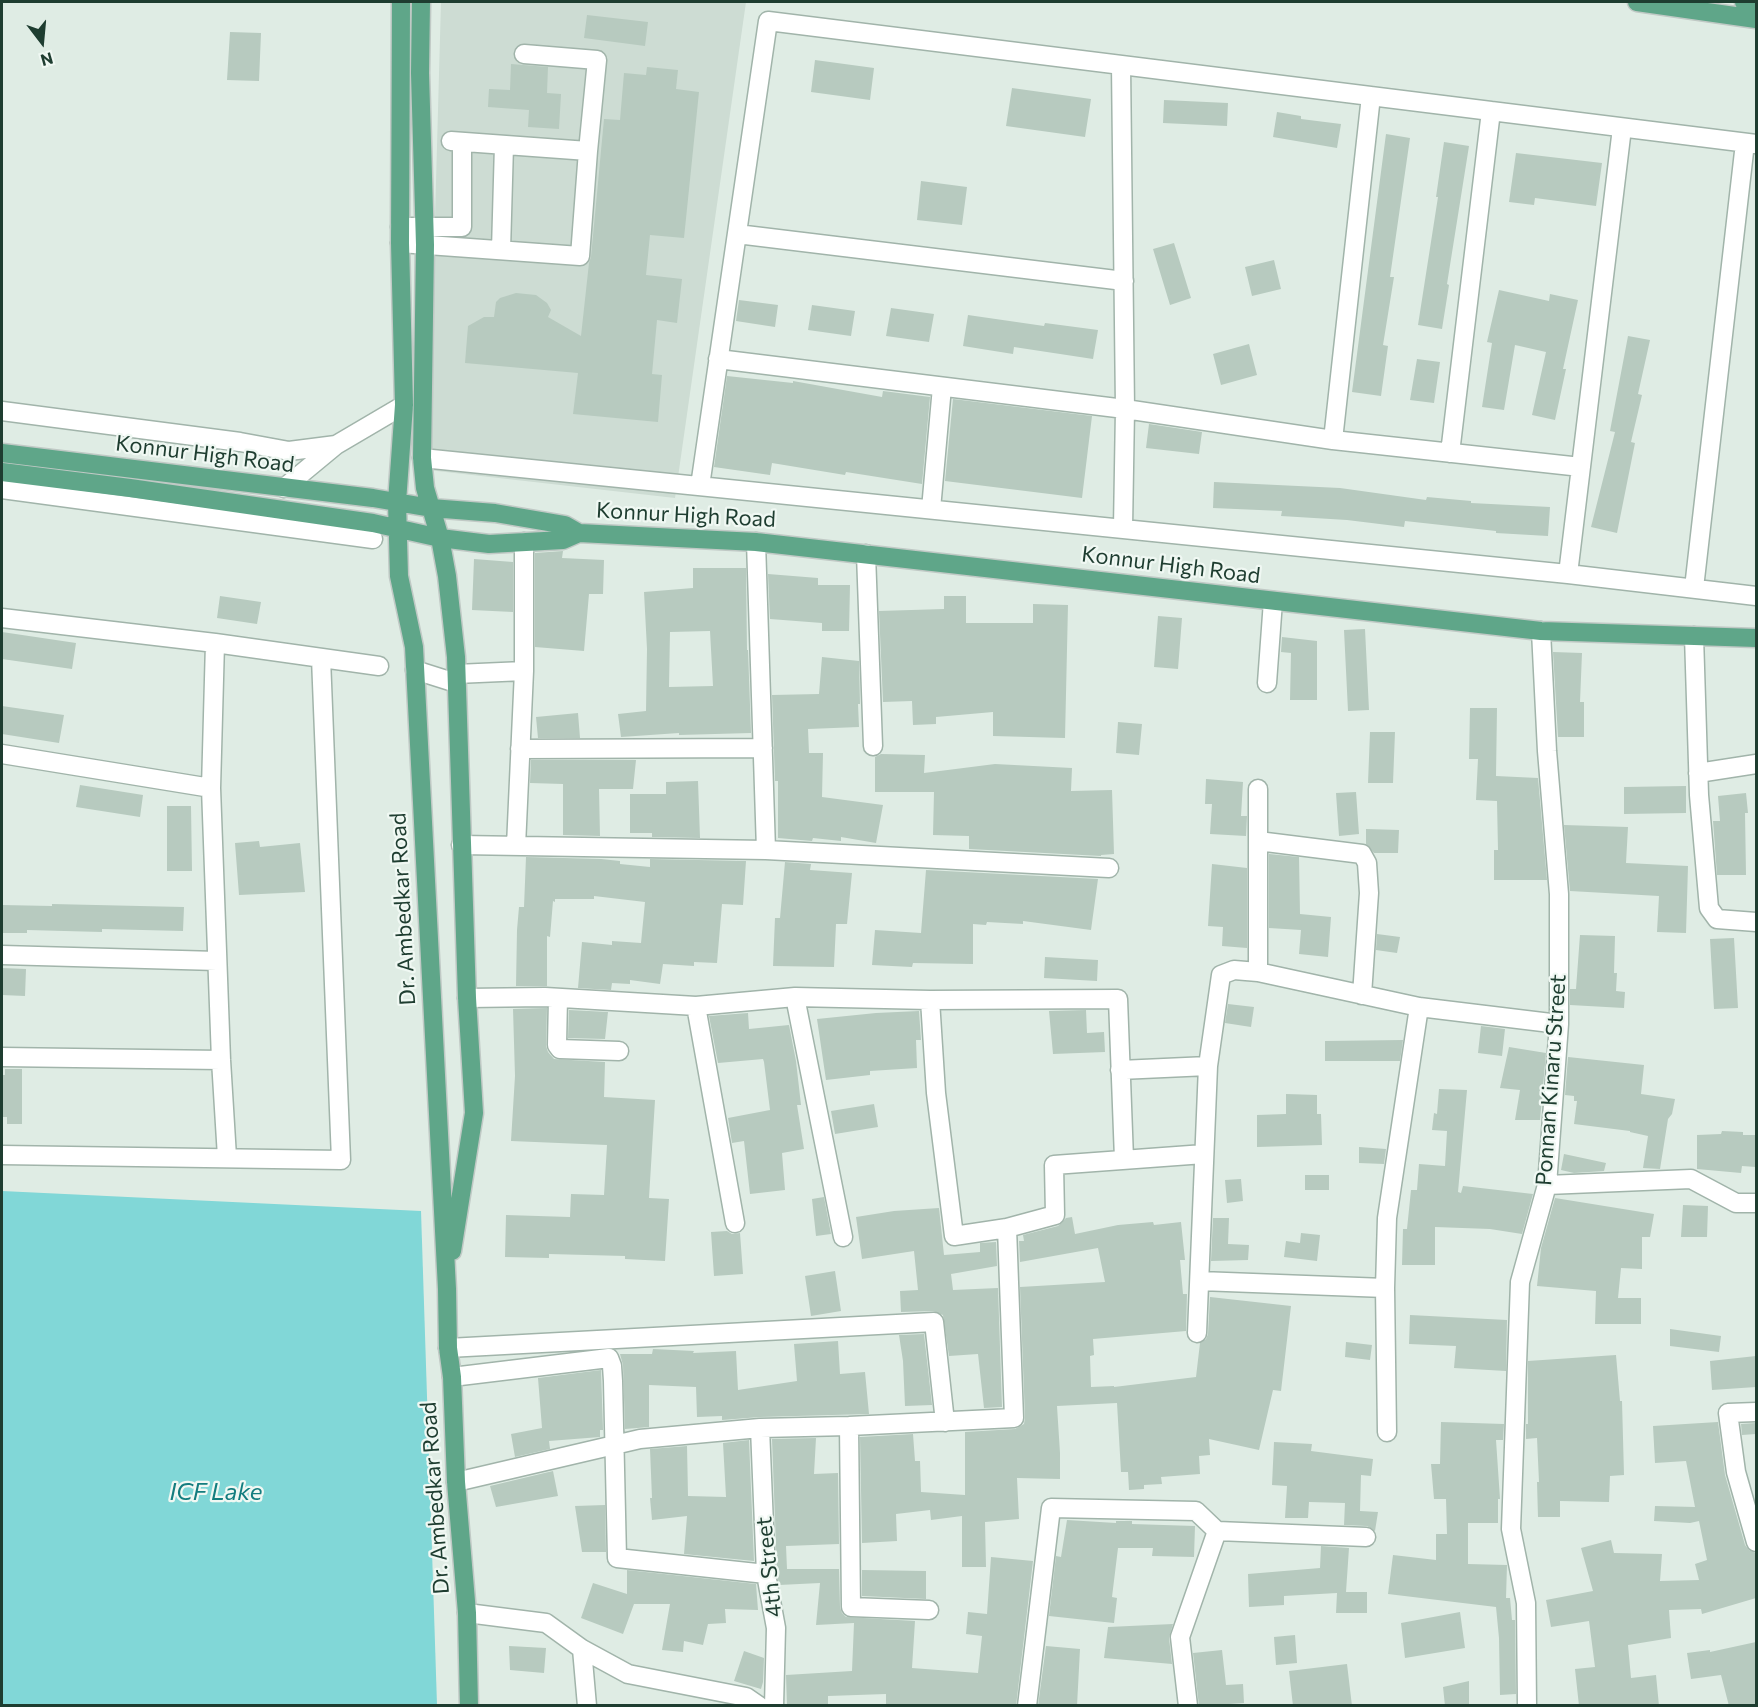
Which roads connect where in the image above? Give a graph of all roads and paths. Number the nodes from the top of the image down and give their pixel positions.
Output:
1 (401, 2) edge
2 (421, 2) edge
3 (1637, 2) edge
4 (1744, 2) edge
5 (1756, 4) edge
6 (1756, 20) edge
7 (524, 54) dead end
8 (1121, 65) junction
9 (1371, 96) junction
10 (1491, 111) junction
11 (1622, 128) junction
12 (1751, 144) edge
13 (504, 145) junction
14 (588, 151) junction
15 (737, 234) junction
16 (400, 235) junction
17 (425, 236) junction
18 (501, 250) junction
19 (1124, 281) junction
20 (718, 359) junction
21 (942, 387) junction
22 (404, 405) junction
23 (1125, 409) junction
24 (2, 411) edge
25 (1333, 440) junction
26 (336, 444) junction
27 (2, 453) edge
28 (1450, 453) junction
29 (422, 458) junction
30 (1581, 466) junction
31 (2, 472) edge
32 (700, 486) junction
33 (284, 488) junction
34 (2, 489) edge
35 (397, 502) junction
36 (431, 508) junction
37 (930, 509) junction
38 (1123, 528) junction
39 (399, 529) junction
40 (579, 533) junction
41 (440, 538) junction
42 (373, 539) dead end
43 (524, 542) junction
44 (756, 542) junction
45 (866, 554) junction
46 (1568, 574) junction
47 (1694, 588) junction
48 (1756, 596) edge
49 (1273, 601) junction
50 (2, 618) edge
51 (1541, 631) junction
52 (1694, 636) junction
53 (1756, 638) edge
54 (215, 643) junction
55 (321, 658) junction
56 (379, 666) dead end
57 (415, 670) junction
58 (524, 671) junction
59 (456, 679) junction
60 (1267, 683) dead end
61 (873, 746) dead end
62 (763, 748) junction
63 (520, 749) junction
64 (2, 754) edge
65 (1756, 764) edge
66 (1698, 773) junction
67 (211, 788) junction
68 (1257, 789) dead end
69 (1258, 841) junction
70 (461, 845) junction
71 (516, 846) junction
72 (766, 850) junction
73 (1109, 868) dead end
74 (1756, 922) edge
75 (2, 955) edge
76 (217, 961) junction
77 (1258, 972) junction
78 (1362, 994) junction
79 (795, 997) junction
80 (467, 998) junction
81 (558, 998) junction
82 (930, 1000) junction
83 (696, 1006) junction
84 (1419, 1007) junction
85 (1559, 1024) junction
86 (619, 1051) dead end
87 (2, 1057) edge
88 (221, 1060) junction
89 (1208, 1066) junction
90 (1120, 1070) junction
91 (1204, 1154) junction
92 (2, 1155) edge
93 (227, 1157) junction
94 (1124, 1159) junction
95 (1547, 1185) junction
96 (1756, 1203) edge
97 (735, 1223) dead end
98 (1007, 1228) junction
99 (843, 1237) dead end
100 (1200, 1281) junction
101 (1385, 1288) junction
102 (447, 1289) junction
103 (1197, 1333) dead end
104 (448, 1348) junction
105 (452, 1377) junction
106 (1756, 1412) edge
107 (945, 1422) junction
108 (849, 1426) junction
109 (760, 1428) junction
110 (1387, 1432) dead end
111 (615, 1446) junction
112 (456, 1482) junction
113 (1217, 1531) junction
114 (1366, 1537) dead end
115 (1756, 1542) edge
116 (766, 1574) junction
117 (929, 1610) dead end
118 (467, 1612) junction
119 (582, 1649) junction
120 (469, 1706) edge
121 (587, 1706) edge
122 (759, 1706) edge
123 (774, 1706) edge
124 (1027, 1706) edge
125 (1188, 1706) edge
126 (1527, 1706) edge

1 - 16 main road, Dr. Ambedkar Road
2 - 17 main road, Dr. Ambedkar Road
3 - 6 main road
4 - 5 main road
7 - 14 street
8 - 9 street
8 - 15 street
8 - 19 street
9 - 10 street
9 - 25 street
10 - 11 street
10 - 28 street
11 - 12 street
11 - 30 street
12 - 47 street
13 - 14 street
13 - 17 street
13 - 18 street
14 - 18 street
15 - 19 street
15 - 20 street
16 - 17 street
16 - 22 main road, Dr. Ambedkar Road
17 - 18 street
17 - 29 main road, Dr. Ambedkar Road
19 - 23 street
20 - 21 street
20 - 32 street
21 - 23 street
21 - 37 street
22 - 26 street
22 - 35 main road, Dr. Ambedkar Road
23 - 25 street
23 - 38 street
24 - 26 street
25 - 28 street
26 - 33 street
27 - 33 main road, Konnur High Road
28 - 30 street
29 - 32 street
29 - 36 main road, Dr. Ambedkar Road
30 - 46 street
31 - 39 main road, Konnur High Road
32 - 37 street
33 - 35 main road, Konnur High Road
34 - 42 street
35 - 36 main road, Konnur High Road
35 - 39 main road, Dr. Ambedkar Road
36 - 40 main road, Konnur High Road
36 - 41 main road, Dr. Ambedkar Road
37 - 38 street
38 - 46 street
39 - 41 main road, Konnur High Road
39 - 57 main road, Dr. Ambedkar Road
40 - 43 main road, Konnur High Road
40 - 44 main road, Konnur High Road
41 - 43 main road, Konnur High Road
41 - 59 main road, Dr. Ambedkar Road
43 - 58 street
44 - 45 main road, Konnur High Road
44 - 62 street
45 - 49 main road, Konnur High Road
45 - 61 street
46 - 47 street
47 - 48 street
49 - 51 main road, Konnur High Road
49 - 60 street
50 - 54 street
51 - 52 main road, Konnur High Road
51 - 85 street, Ponnan Kinaru Street
52 - 53 main road, Konnur High Road
52 - 66 street
54 - 55 street
54 - 67 street
55 - 56 street
55 - 93 street
57 - 59 street
57 - 102 main road, Dr. Ambedkar Road
58 - 59 street
58 - 63 street
59 - 70 main road, Dr. Ambedkar Road
62 - 63 street
62 - 72 street
63 - 71 street
64 - 67 street
65 - 66 street
66 - 74 street
67 - 76 street
68 - 69 street
69 - 77 street
69 - 78 street
70 - 71 street
70 - 80 main road, Dr. Ambedkar Road
71 - 72 street
72 - 73 street
75 - 76 street
76 - 88 street
77 - 78 street
77 - 89 street
78 - 84 street
79 - 82 street
79 - 83 street
79 - 99 street
80 - 81 street
80 - 102 main road, Dr. Ambedkar Road
81 - 83 street
81 - 86 street
82 - 90 street
82 - 98 street
83 - 97 street
84 - 85 street
84 - 101 street
85 - 95 street, Ponnan Kinaru Street
87 - 88 street
88 - 93 street
89 - 90 street
89 - 91 street
90 - 94 street
91 - 94 street
91 - 100 street
92 - 93 street
94 - 98 street
95 - 96 street
95 - 126 street, Ponnan Kinaru Street
98 - 107 street
100 - 101 street
100 - 103 street
101 - 110 street
102 - 104 main road, Dr. Ambedkar Road
104 - 105 main road, Dr. Ambedkar Road
104 - 107 street
105 - 111 street
105 - 112 main road, Dr. Ambedkar Road
106 - 115 street
107 - 108 street
108 - 109 street
108 - 117 street
109 - 111 street
109 - 116 street, 4th Street
111 - 112 street
111 - 116 street
112 - 118 main road, Dr. Ambedkar Road
113 - 114 street
113 - 124 street
113 - 125 street
116 - 123 street, 4th Street
118 - 119 street
118 - 120 main road, Dr. Ambedkar Road
119 - 121 street
119 - 122 street

